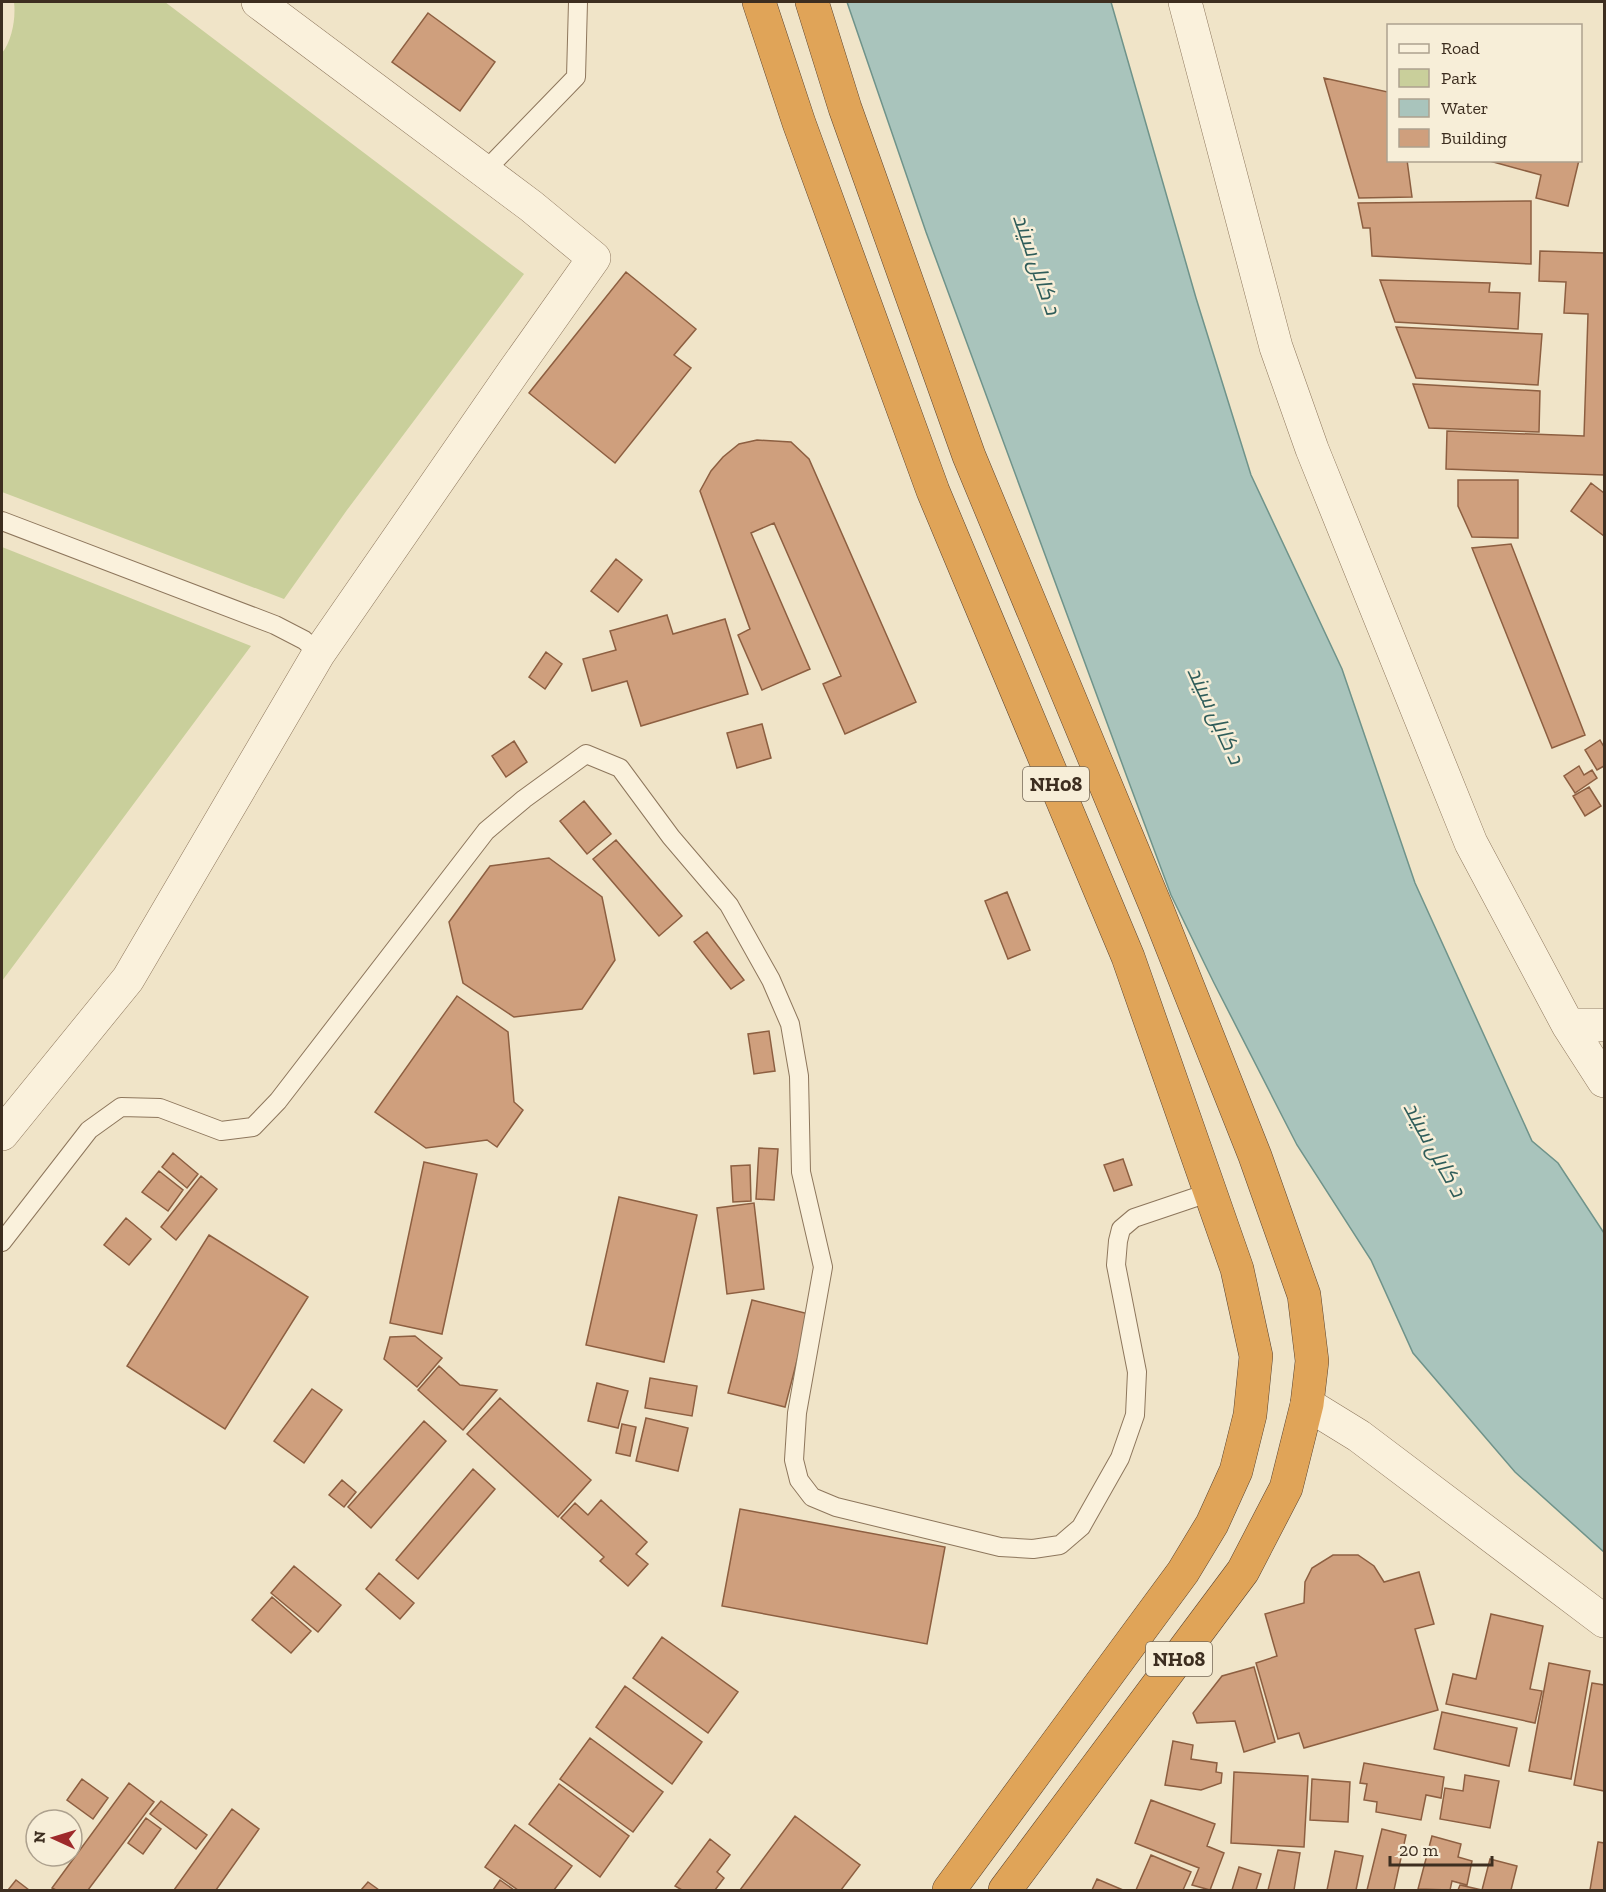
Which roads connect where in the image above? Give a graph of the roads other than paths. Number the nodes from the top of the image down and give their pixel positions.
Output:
1 (258, 2) edge
2 (578, 2) edge
3 (759, 2) edge
4 (812, 2) edge
5 (1185, 2) edge
6 (485, 171) junction
7 (2, 521) edge
8 (319, 653) junction
9 (1568, 1025) junction
10 (1605, 1025) edge
11 (1605, 1081) edge
12 (2, 1134) edge
13 (1211, 1192) junction
14 (2, 1242) edge
15 (1307, 1404) junction
16 (1605, 1621) edge
17 (949, 1890) edge
18 (1005, 1890) edge

1 - 6 street
2 - 6 lane
3 - 13 highway, NH08
4 - 15 highway, NH08
5 - 9 street
6 - 8 street
7 - 8 lane
8 - 12 street
9 - 10 street
9 - 11 street
13 - 14 lane
13 - 17 highway, NH08
15 - 16 street
15 - 18 highway, NH08

